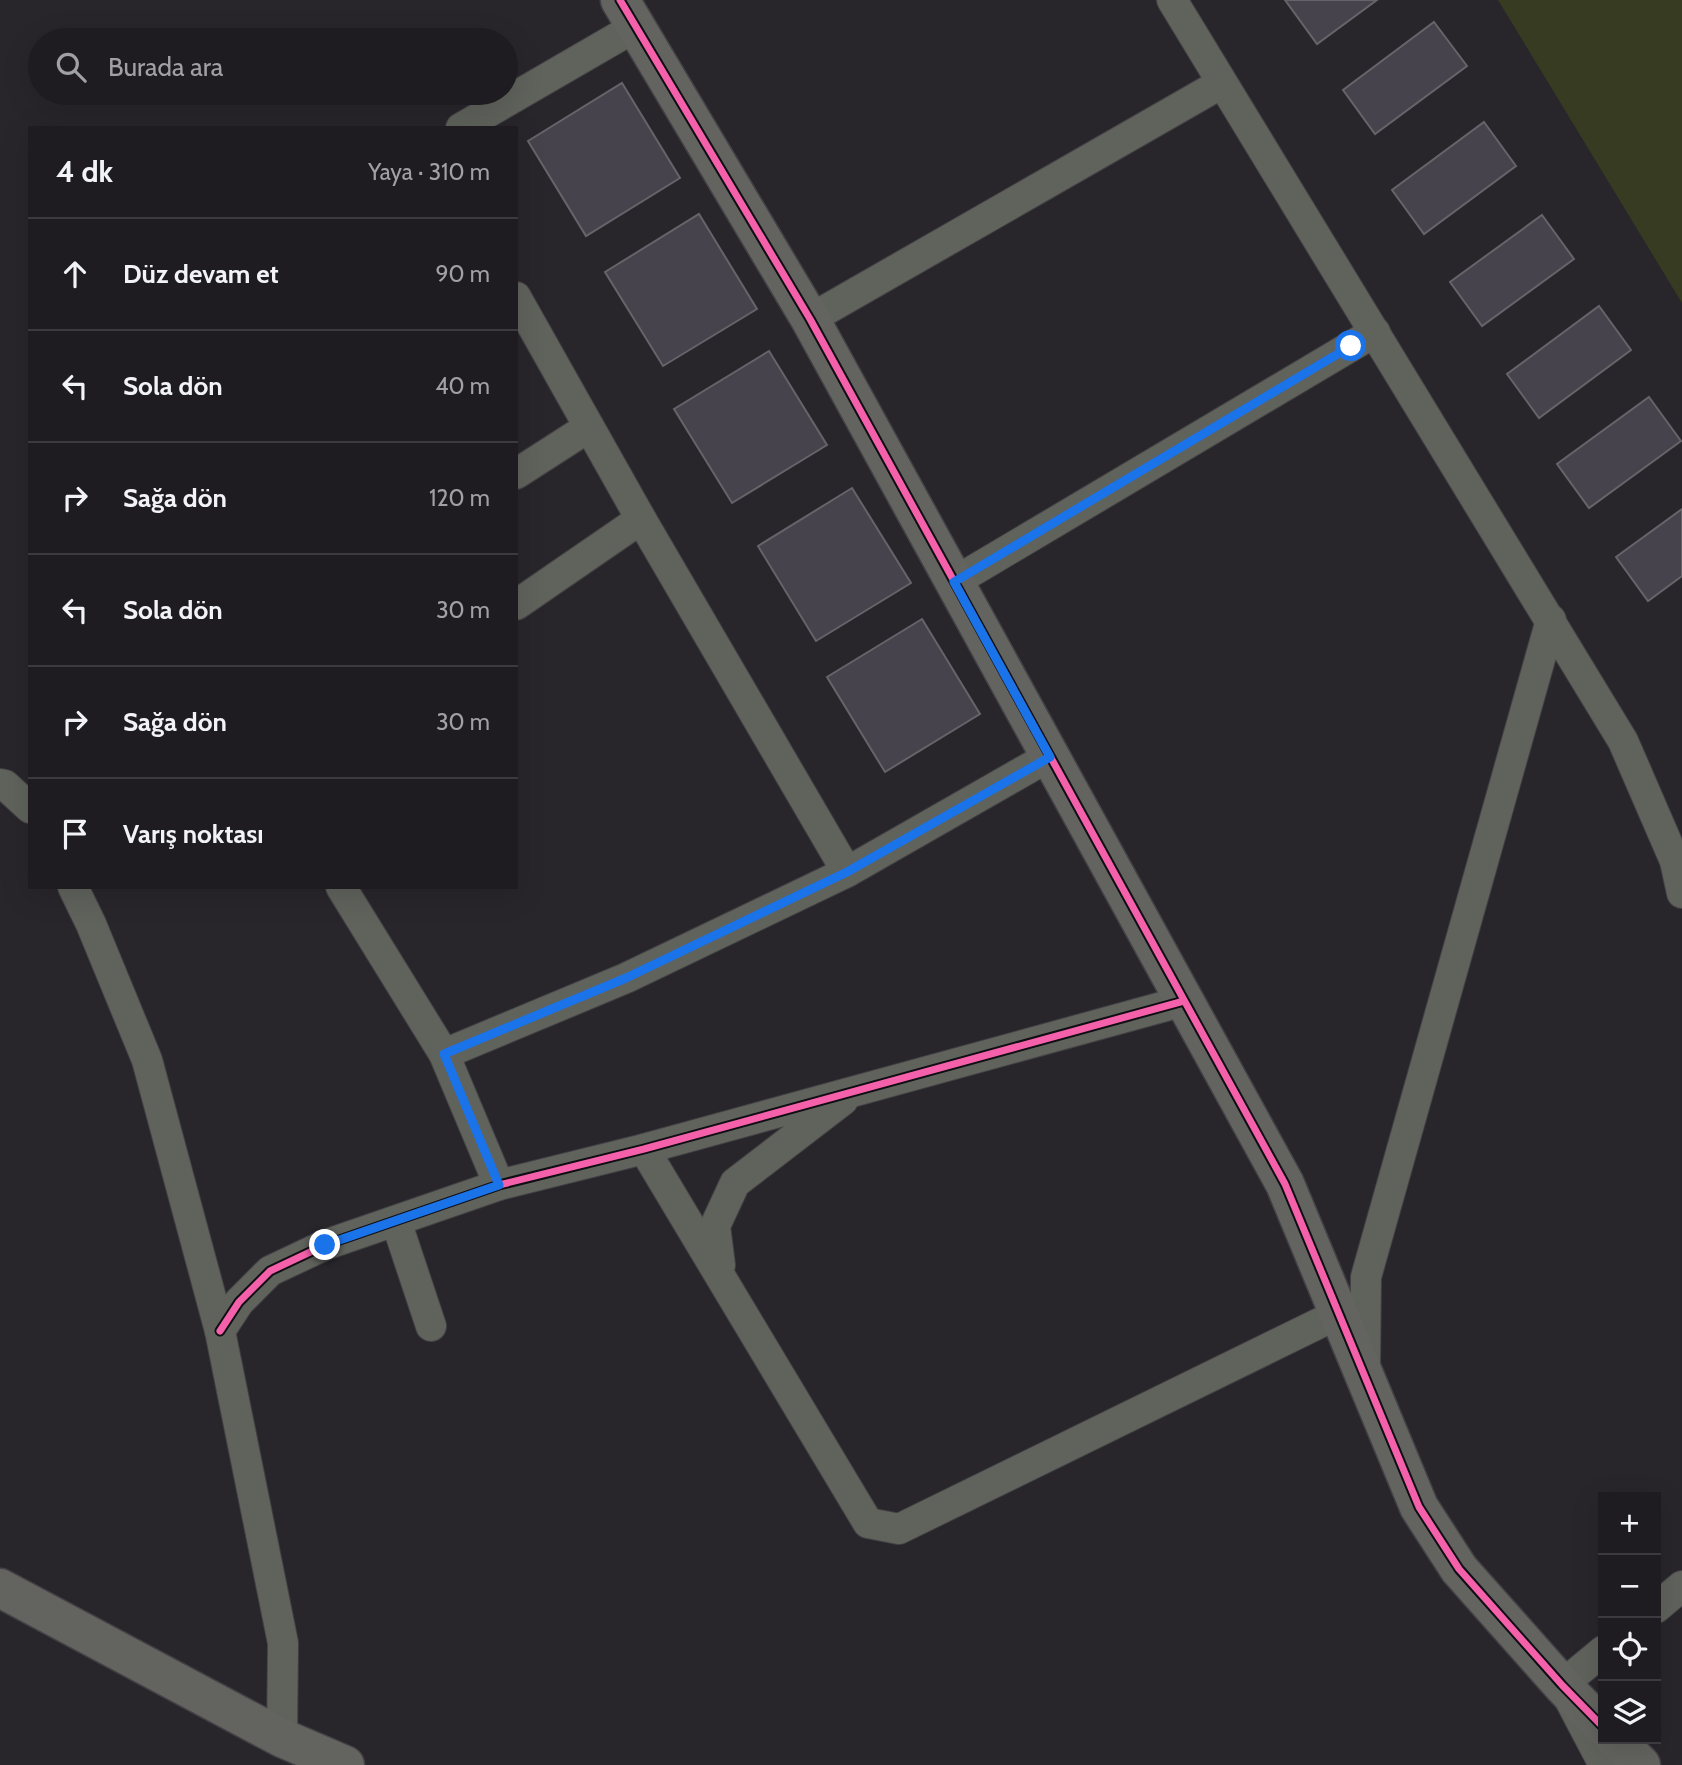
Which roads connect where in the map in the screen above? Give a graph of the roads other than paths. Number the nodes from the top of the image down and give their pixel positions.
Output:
1 (1172, 0) edge
2 (629, 13) edge
3 (1222, 83) junction
4 (518, 89) edge
5 (495, 105) edge
6 (464, 126) edge
7 (518, 301) edge
8 (810, 319) junction
9 (1375, 332) junction
10 (589, 427) junction
11 (518, 473) edge
12 (641, 519) junction
13 (954, 582) junction
14 (518, 604) edge
15 (1551, 620) junction
16 (1050, 757) junction
17 (0, 784) edge
18 (28, 806) edge
19 (847, 872) junction
20 (74, 889) edge
21 (342, 889) edge
22 (1682, 893) edge
23 (1184, 1001) junction
24 (444, 1054) junction
25 (855, 1091) junction
26 (644, 1149) junction
27 (499, 1185) junction
28 (396, 1221) junction
29 (722, 1279) junction
30 (1338, 1314) junction
31 (431, 1326) dead end
32 (220, 1331) junction
33 (1365, 1379) junction
34 (1682, 1586) edge
35 (0, 1588) edge
36 (1661, 1604) edge
37 (1598, 1655) edge
38 (1562, 1685) junction
39 (1598, 1722) edge
40 (282, 1738) junction
41 (1620, 1744) edge
42 (345, 1765) edge
43 (1604, 1765) edge
44 (1640, 1765) edge

1 - 3 street
2 - 4 street
2 - 8 street
3 - 8 street
3 - 9 street
5 - 6 street
7 - 10 street
8 - 13 street
9 - 13 street
9 - 15 street
10 - 11 street
10 - 12 street
12 - 14 street
12 - 19 street
13 - 16 street
15 - 22 street
15 - 33 street
16 - 19 street
16 - 23 street
17 - 18 street
19 - 24 street
20 - 32 street
21 - 24 street
23 - 25 street
23 - 30 street
24 - 27 street
25 - 26 street
25 - 29 street
26 - 27 street
26 - 29 street
27 - 28 street
28 - 31 street
28 - 32 street
29 - 30 street
30 - 33 street
32 - 40 street
33 - 38 street
34 - 36 street
35 - 40 street
37 - 38 street
38 - 39 street
38 - 43 street
40 - 42 street
41 - 44 street

